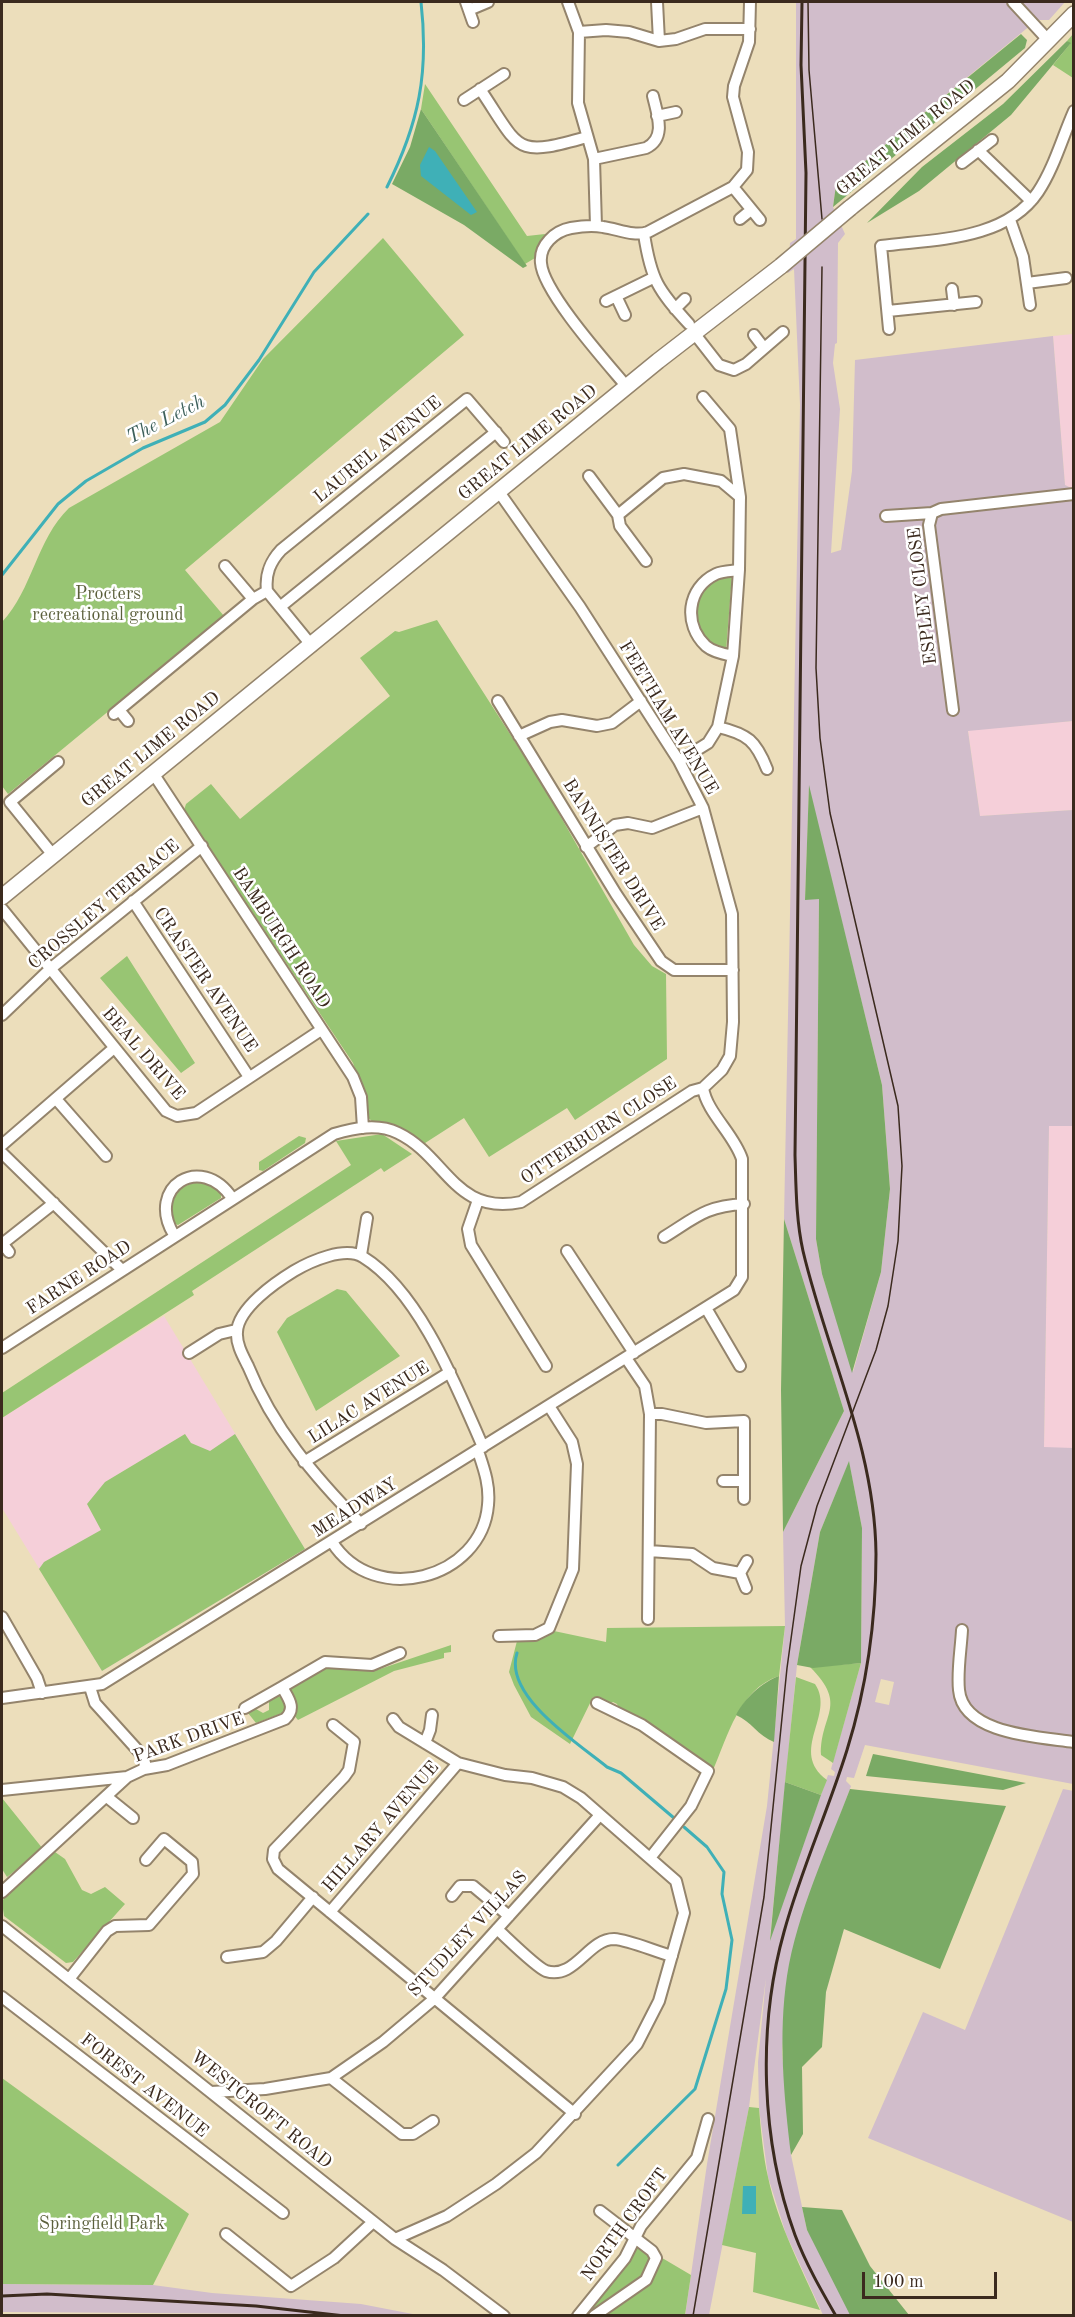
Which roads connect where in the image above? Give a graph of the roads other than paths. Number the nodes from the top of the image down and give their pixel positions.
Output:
1 (488, 2) edge
2 (568, 2) edge
3 (657, 2) edge
4 (750, 2) edge
5 (1013, 2) edge
6 (467, 6) edge
7 (1074, 15) edge
8 (473, 22) dead end
9 (750, 29) junction
10 (579, 32) junction
11 (659, 41) junction
12 (1049, 41) junction
13 (504, 74) dead end
14 (480, 89) junction
15 (653, 96) dead end
16 (464, 100) dead end
17 (1074, 111) edge
18 (676, 112) dead end
19 (657, 116) junction
20 (588, 137) junction
21 (992, 140) dead end
22 (978, 150) junction
23 (594, 159) junction
24 (962, 163) dead end
25 (733, 187) junction
26 (1031, 201) junction
27 (751, 210) junction
28 (740, 219) dead end
29 (760, 220) dead end
30 (1010, 220) junction
31 (596, 226) junction
32 (644, 234) junction
33 (653, 278) junction
34 (1066, 278) dead end
35 (1027, 283) junction
36 (952, 289) dead end
37 (685, 299) dead end
38 (976, 302) dead end
39 (954, 305) junction
40 (1030, 305) dead end
41 (675, 309) junction
42 (888, 311) junction
43 (625, 315) dead end
44 (691, 329) junction
45 (889, 329) dead end
46 (783, 332) dead end
47 (754, 335) dead end
48 (764, 348) junction
49 (627, 387) junction
50 (703, 397) dead end
51 (496, 432) junction
52 (504, 442) dead end
53 (589, 476) dead end
54 (499, 492) junction
55 (1074, 494) edge
56 (740, 497) junction
57 (932, 513) junction
58 (618, 515) junction
59 (886, 516) dead end
60 (646, 561) dead end
61 (225, 566) dead end
62 (739, 570) junction
63 (267, 591) junction
64 (254, 599) junction
65 (280, 607) junction
66 (312, 646) junction
67 (733, 656) junction
68 (498, 701) dead end
69 (641, 701) junction
70 (953, 710) dead end
71 (129, 721) dead end
72 (718, 727) junction
73 (519, 736) junction
74 (679, 761) junction
75 (58, 762) dead end
76 (767, 769) dead end
77 (153, 773) junction
78 (703, 807) junction
79 (202, 846) junction
80 (586, 847) junction
81 (52, 855) junction
82 (2, 897) edge
83 (132, 901) junction
84 (2, 909) edge
85 (50, 969) junction
86 (733, 970) junction
87 (2, 1014) edge
88 (321, 1030) junction
89 (114, 1048) junction
90 (249, 1077) junction
91 (703, 1088) junction
92 (56, 1099) junction
93 (363, 1128) junction
94 (2, 1145) edge
95 (2, 1154) edge
96 (106, 1156) dead end
97 (232, 1198) junction
98 (478, 1200) junction
99 (54, 1203) junction
100 (744, 1204) junction
101 (367, 1218) dead end
102 (174, 1235) junction
103 (664, 1237) dead end
104 (4, 1246) edge
105 (567, 1251) dead end
106 (361, 1255) junction
107 (122, 1269) junction
108 (706, 1308) junction
109 (236, 1330) junction
110 (2, 1348) edge
111 (189, 1353) dead end
112 (630, 1356) junction
113 (546, 1366) dead end
114 (740, 1366) dead end
115 (450, 1372) junction
116 (549, 1407) junction
117 (650, 1414) junction
118 (480, 1449) junction
119 (304, 1462) junction
120 (723, 1481) dead end
121 (744, 1481) junction
122 (744, 1499) dead end
123 (361, 1524) junction
124 (332, 1542) junction
125 (649, 1551) junction
126 (747, 1561) dead end
127 (740, 1573) junction
128 (746, 1588) dead end
129 (2, 1617) edge
130 (648, 1618) dead end
131 (962, 1630) dead end
132 (499, 1636) dead end
133 (400, 1653) dead end
134 (90, 1687) junction
135 (282, 1687) junction
136 (42, 1693) junction
137 (2, 1698) edge
138 (597, 1704) dead end
139 (245, 1708) dead end
140 (432, 1715) dead end
141 (393, 1719) dead end
142 (333, 1725) dead end
143 (1074, 1742) edge
144 (425, 1743) junction
145 (458, 1763) junction
146 (144, 1769) junction
147 (127, 1777) junction
148 (2, 1790) edge
149 (106, 1797) junction
150 (600, 1815) junction
151 (133, 1818) dead end
152 (650, 1858) junction
153 (146, 1860) dead end
154 (2, 1892) edge
155 (452, 1896) dead end
156 (312, 1897) junction
157 (330, 1912) junction
158 (509, 1916) junction
159 (2, 1926) edge
160 (497, 1929) junction
161 (672, 1956) junction
162 (227, 1957) dead end
163 (70, 1978) junction
164 (2, 1997) edge
165 (434, 1999) junction
166 (331, 2078) junction
167 (211, 2092) junction
168 (575, 2114) junction
169 (708, 2119) dead end
170 (432, 2121) dead end
171 (600, 2211) dead end
172 (283, 2213) dead end
173 (373, 2222) junction
174 (225, 2234) dead end
175 (633, 2238) junction
176 (395, 2239) junction
177 (504, 2316) edge
178 (578, 2316) edge
179 (594, 2316) edge

1 - 6 street
2 - 10 street
3 - 11 street
4 - 9 street
5 - 12 street
6 - 8 street
7 - 12 main road, GREAT LIME ROAD
9 - 11 street
9 - 25 street
10 - 11 street
10 - 20 street
12 - 44 main road, GREAT LIME ROAD, bridge
13 - 14 street
14 - 16 street
14 - 20 street
15 - 19 street
17 - 26 street
18 - 19 street
19 - 23 street
20 - 23 street
21 - 22 street
22 - 24 street
22 - 26 street
23 - 31 street
25 - 27 street
25 - 32 street
26 - 30 street
27 - 28 street
27 - 29 street
30 - 35 street
30 - 42 street
31 - 32 street
31 - 49 street
32 - 33 street
33 - 41 street
33 - 43 street
34 - 35 street
35 - 40 street
36 - 39 street
37 - 41 street
38 - 39 street
39 - 42 street
41 - 44 street
42 - 45 street
44 - 48 street
44 - 49 main road, GREAT LIME ROAD
46 - 48 street
47 - 48 street
49 - 54 main road, GREAT LIME ROAD
50 - 56 street
51 - 52 street, LAUREL AVENUE
51 - 63 street, LAUREL AVENUE
51 - 65 street
53 - 58 street
54 - 66 main road, GREAT LIME ROAD
54 - 69 street, FEETHAM AVENUE
55 - 57 street, ESPLEY CLOSE
56 - 58 street
56 - 62 street
57 - 59 street
57 - 70 street, ESPLEY CLOSE
58 - 60 street
61 - 64 street
62 - 67 street
62 - 67 street
63 - 64 street
63 - 65 street
64 - 71 street
65 - 66 street
66 - 77 main road, GREAT LIME ROAD
67 - 72 street
68 - 73 street, BANNISTER DRIVE
69 - 73 street
69 - 74 street, FEETHAM AVENUE
72 - 74 street
72 - 76 street
73 - 80 street, BANNISTER DRIVE
74 - 78 street, FEETHAM AVENUE
75 - 81 street
77 - 79 street, BAMBURGH ROAD
77 - 81 main road, GREAT LIME ROAD
78 - 80 street
78 - 86 street, FEETHAM AVENUE
79 - 83 street, CROSSLEY TERRACE
79 - 88 street, BAMBURGH ROAD
80 - 86 street, BANNISTER DRIVE
81 - 82 main road, GREAT LIME ROAD
83 - 85 street, CROSSLEY TERRACE
83 - 90 street, CRASTER AVENUE
84 - 85 street, BEAL DRIVE
85 - 87 street, CROSSLEY TERRACE
85 - 89 street, BEAL DRIVE
86 - 91 street, FEETHAM AVENUE
88 - 90 street, BEAL DRIVE
88 - 93 street, BAMBURGH ROAD
89 - 90 street, BEAL DRIVE
89 - 92 street
91 - 98 street, OTTERBURN CLOSE
91 - 100 street, MEADWAY
92 - 94 street
92 - 96 street
93 - 97 street, FARNE ROAD
93 - 98 street, OTTERBURN CLOSE
95 - 99 street
97 - 102 street, FARNE ROAD
97 - 102 street
98 - 113 street
99 - 104 street
99 - 107 street
100 - 103 street
100 - 108 street, MEADWAY
101 - 106 street
102 - 107 street, FARNE ROAD
105 - 112 street
106 - 109 street
106 - 115 street
107 - 110 street, FARNE ROAD
108 - 112 street, MEADWAY
108 - 114 street
109 - 111 street
109 - 119 street
112 - 116 street, MEADWAY
112 - 117 street
115 - 118 street
115 - 119 street, LILAC AVENUE
116 - 118 street, MEADWAY
116 - 132 street
117 - 121 street
117 - 125 street
118 - 123 street, MEADWAY
118 - 124 street
119 - 123 street
120 - 121 street
121 - 122 street
123 - 124 street, MEADWAY
124 - 134 street, MEADWAY
125 - 127 street
125 - 130 street
126 - 127 street
127 - 128 street
129 - 136 street
131 - 143 street
133 - 135 street, PARK DRIVE
134 - 136 street, MEADWAY
134 - 146 street
135 - 139 street, PARK DRIVE
135 - 146 street, PARK DRIVE
136 - 137 street, MEADWAY
138 - 152 street
140 - 144 street
141 - 144 street
142 - 156 street
144 - 145 street
145 - 150 street
145 - 157 street, HILLARY AVENUE
146 - 147 street, PARK DRIVE
147 - 148 street
147 - 149 street, PARK DRIVE
149 - 151 street
149 - 154 street, PARK DRIVE
150 - 152 street
150 - 158 street, STUDLEY VILLAS
152 - 161 street
153 - 163 street
155 - 158 street, STUDLEY VILLAS
156 - 157 street
156 - 162 street
157 - 165 street
158 - 160 street, STUDLEY VILLAS
159 - 163 street, WESTCROFT ROAD
160 - 161 street
160 - 165 street, STUDLEY VILLAS
161 - 168 street
163 - 167 street, WESTCROFT ROAD
164 - 172 street, FOREST AVENUE
165 - 166 street, STUDLEY VILLAS
165 - 168 street
166 - 167 street, STUDLEY VILLAS
166 - 170 street
167 - 173 street, WESTCROFT ROAD
168 - 176 street
169 - 175 street, NORTH CROFT
171 - 175 street
173 - 174 street
173 - 176 street, WESTCROFT ROAD
175 - 178 street, NORTH CROFT
175 - 179 street
176 - 177 street, WESTCROFT ROAD

